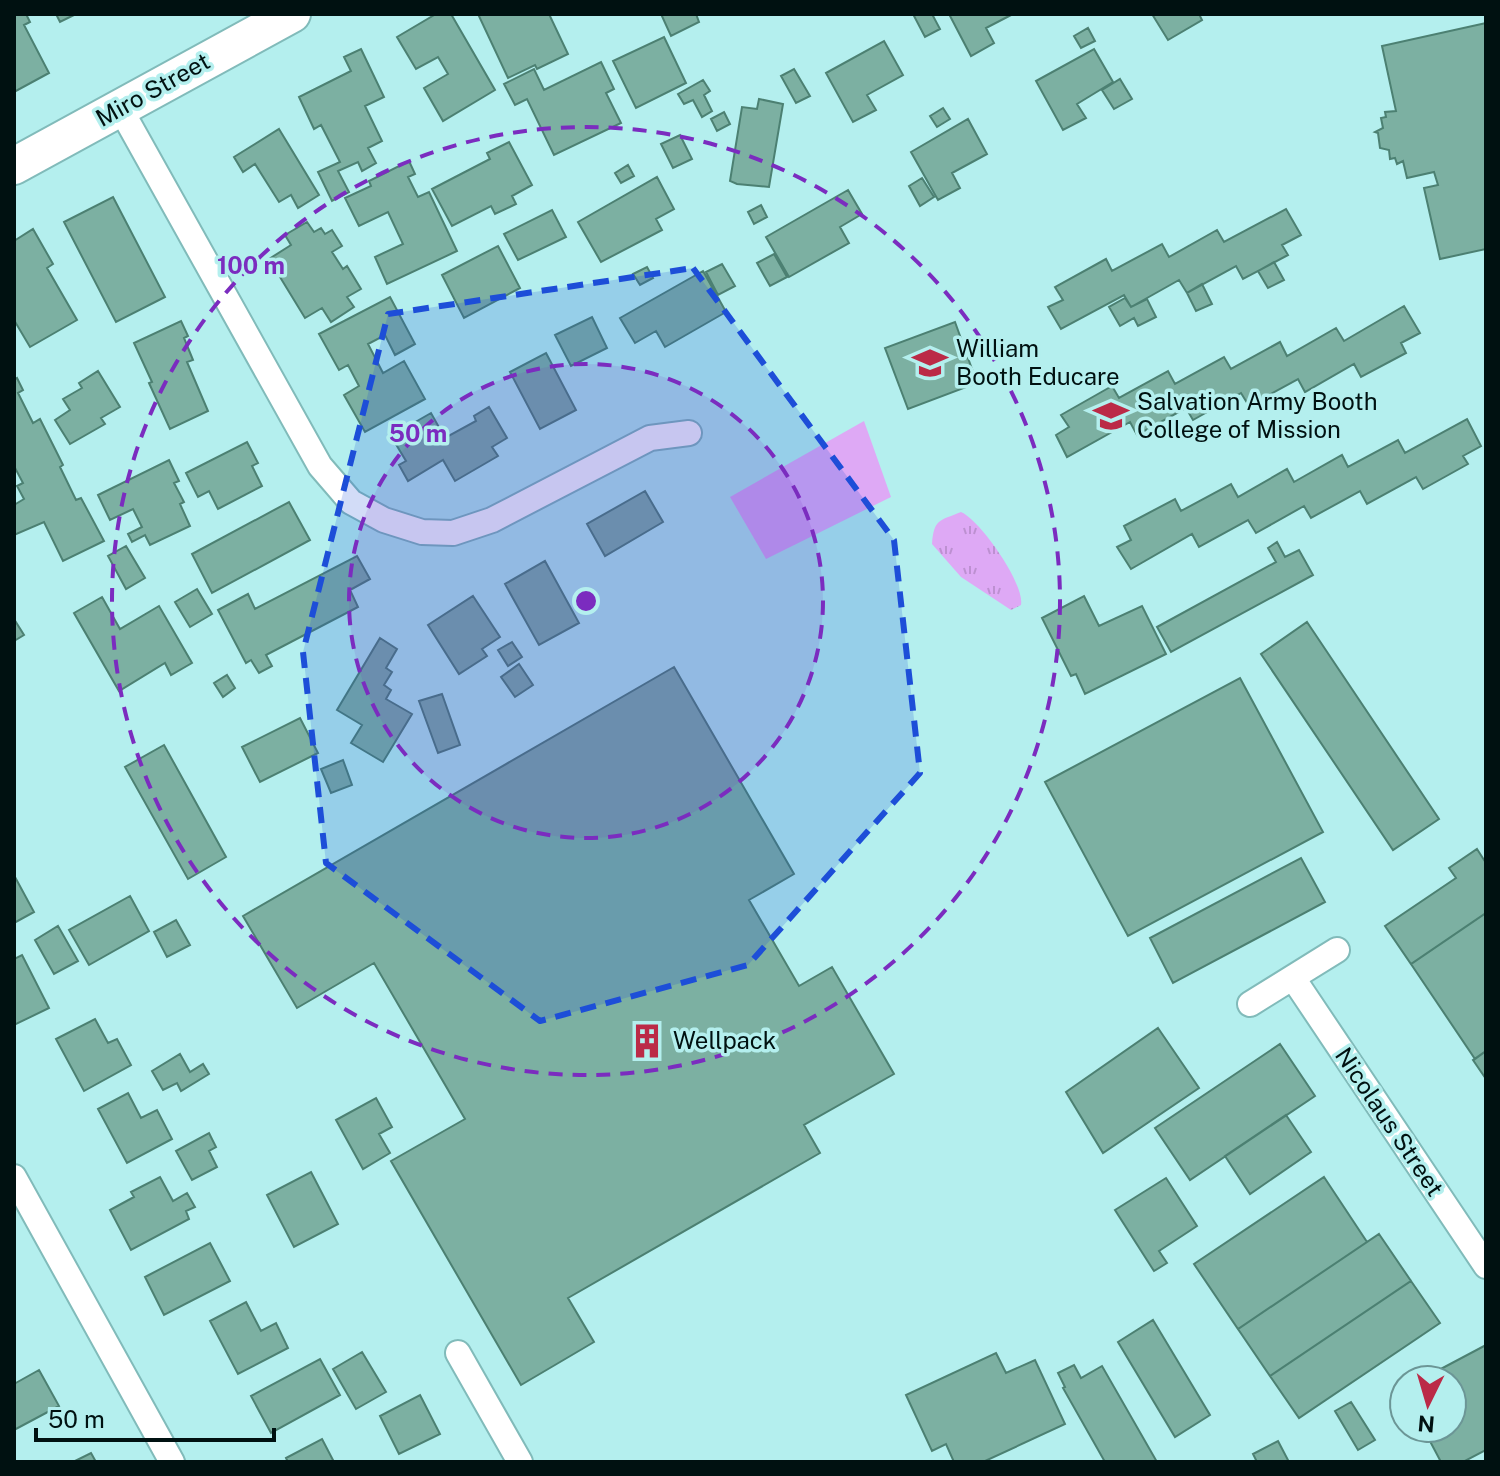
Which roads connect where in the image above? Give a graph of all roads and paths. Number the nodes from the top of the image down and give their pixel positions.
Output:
1 (292, 14) edge
2 (120, 108) junction
3 (14, 166) edge
4 (689, 433) dead end
5 (1337, 950) dead end
6 (1293, 978) junction
7 (1250, 1004) dead end
8 (14, 1177) edge
9 (1486, 1266) edge
10 (458, 1353) dead end
11 (172, 1462) edge
12 (520, 1462) edge

1 - 2 street, Miro Street
2 - 3 street, Miro Street
2 - 4 street
5 - 6 street
6 - 7 street
6 - 9 street, Nicolaus Street
8 - 11 street
10 - 12 street

